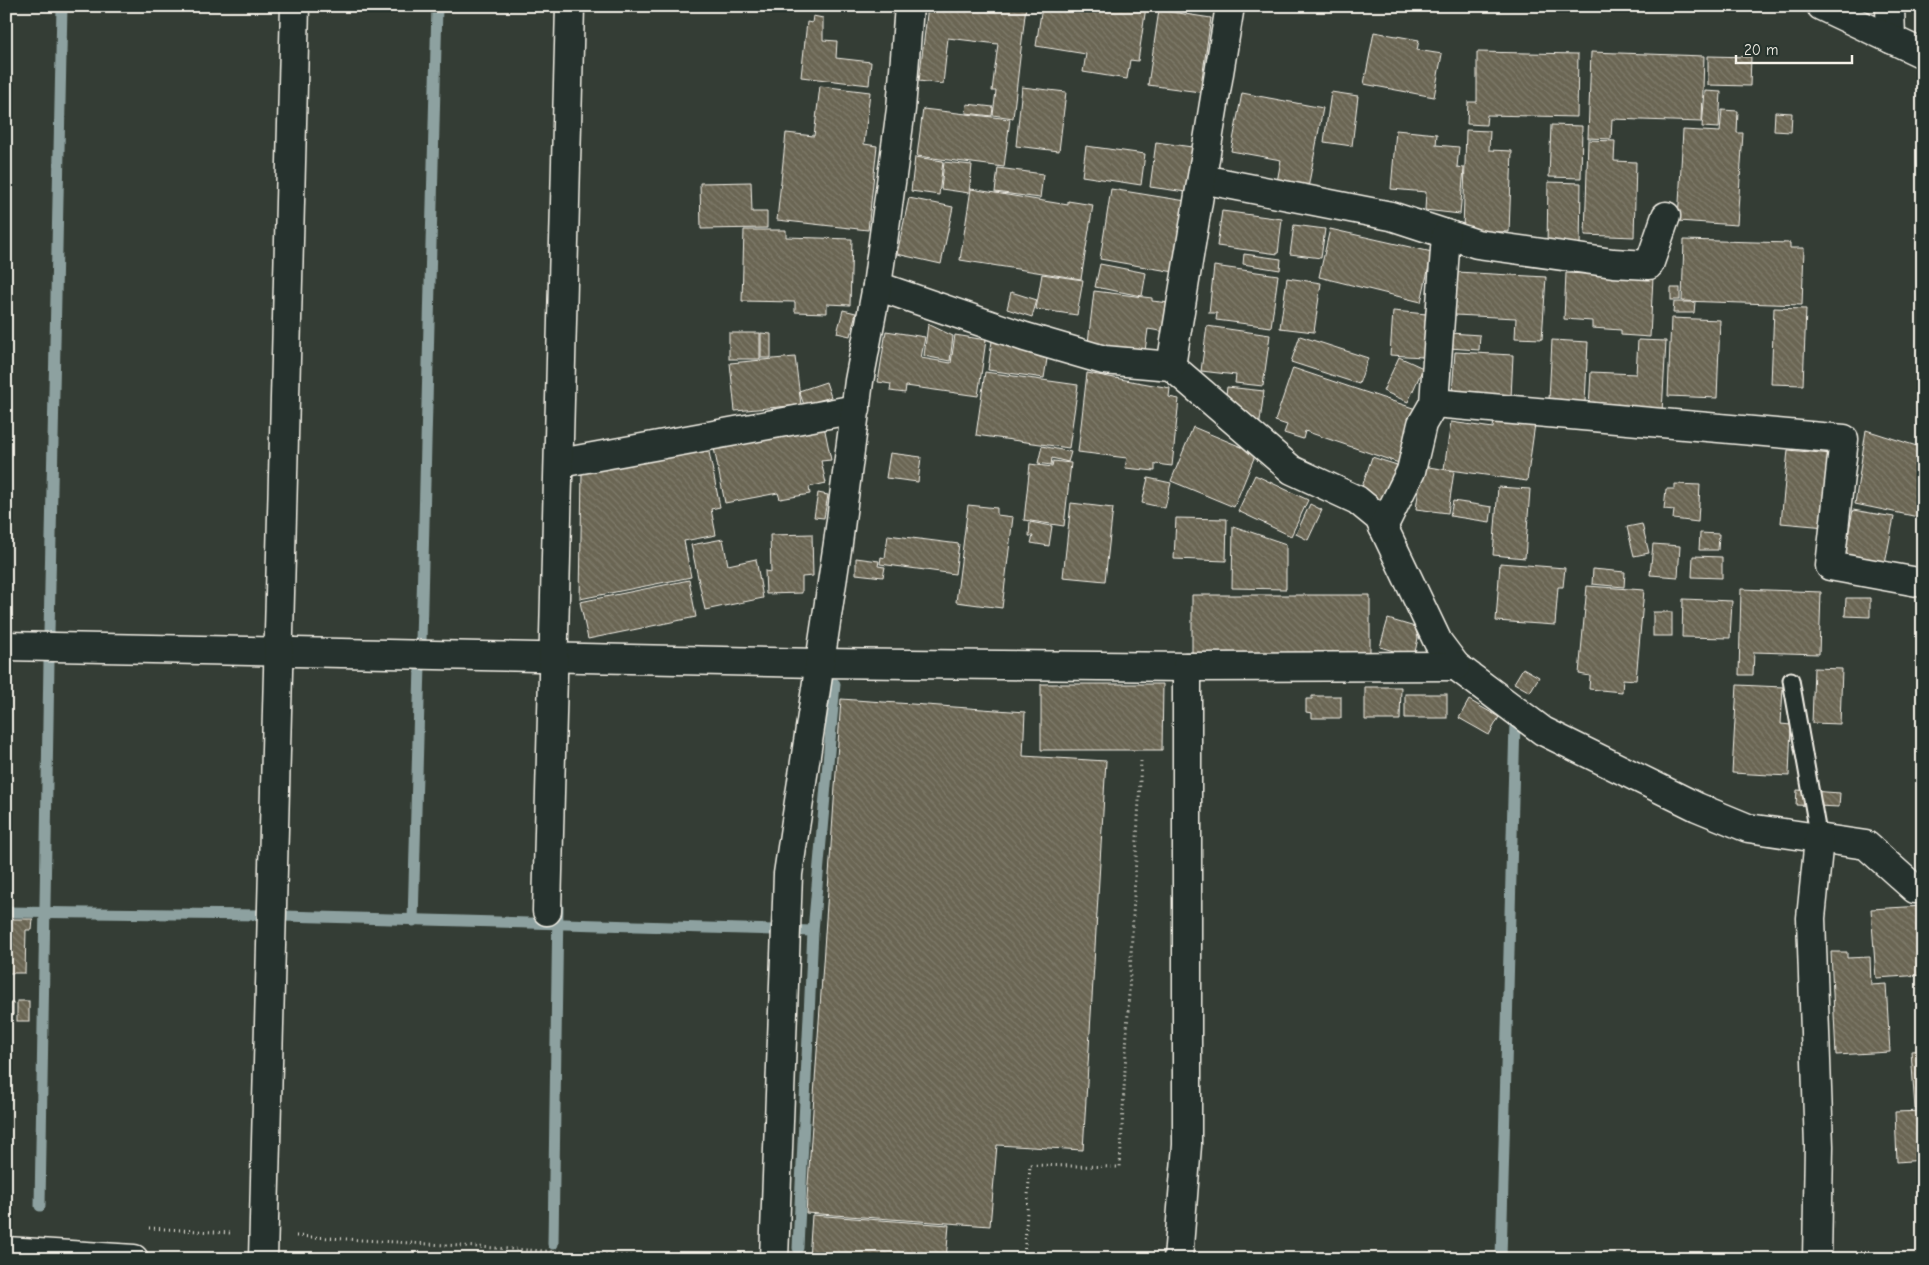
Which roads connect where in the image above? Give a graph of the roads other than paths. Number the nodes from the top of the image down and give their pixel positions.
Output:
1 (296, 6) edge
2 (570, 6) edge
3 (908, 6) edge
4 (1230, 6) edge
5 (1821, 6) edge
6 (1890, 6) edge
7 (1890, 39) junction
8 (1923, 54) edge
9 (1202, 179) junction
10 (1666, 216) dead end
11 (1446, 235) junction
12 (876, 286) junction
13 (1171, 366) junction
14 (1434, 403) junction
15 (856, 408) junction
16 (560, 463) junction
17 (1383, 527) junction
18 (1923, 583) edge
19 (6, 646) edge
20 (279, 650) junction
21 (555, 658) junction
22 (819, 664) junction
23 (1456, 666) junction
24 (1187, 667) junction
25 (1791, 680) dead end
26 (1819, 838) junction
27 (1923, 888) edge
28 (547, 911) dead end
29 (263, 1247) edge
30 (6, 1251) edge
31 (134, 1259) edge
32 (774, 1259) edge
33 (1178, 1259) edge
34 (1817, 1259) edge

1 - 20 street
2 - 16 street
3 - 12 street
4 - 9 street
5 - 7 street
6 - 7 street
7 - 8 street
9 - 11 street
9 - 13 street
10 - 11 street
11 - 14 street
12 - 13 street
12 - 15 street
13 - 17 street
14 - 17 street
14 - 18 street
15 - 16 street
15 - 22 street
16 - 21 street
17 - 23 street
19 - 20 street
20 - 21 street
20 - 29 street
21 - 22 street
21 - 28 street
22 - 24 street
22 - 32 street
23 - 24 street
23 - 26 street
24 - 33 street
25 - 26 lane
26 - 27 street
26 - 34 street
30 - 31 street

